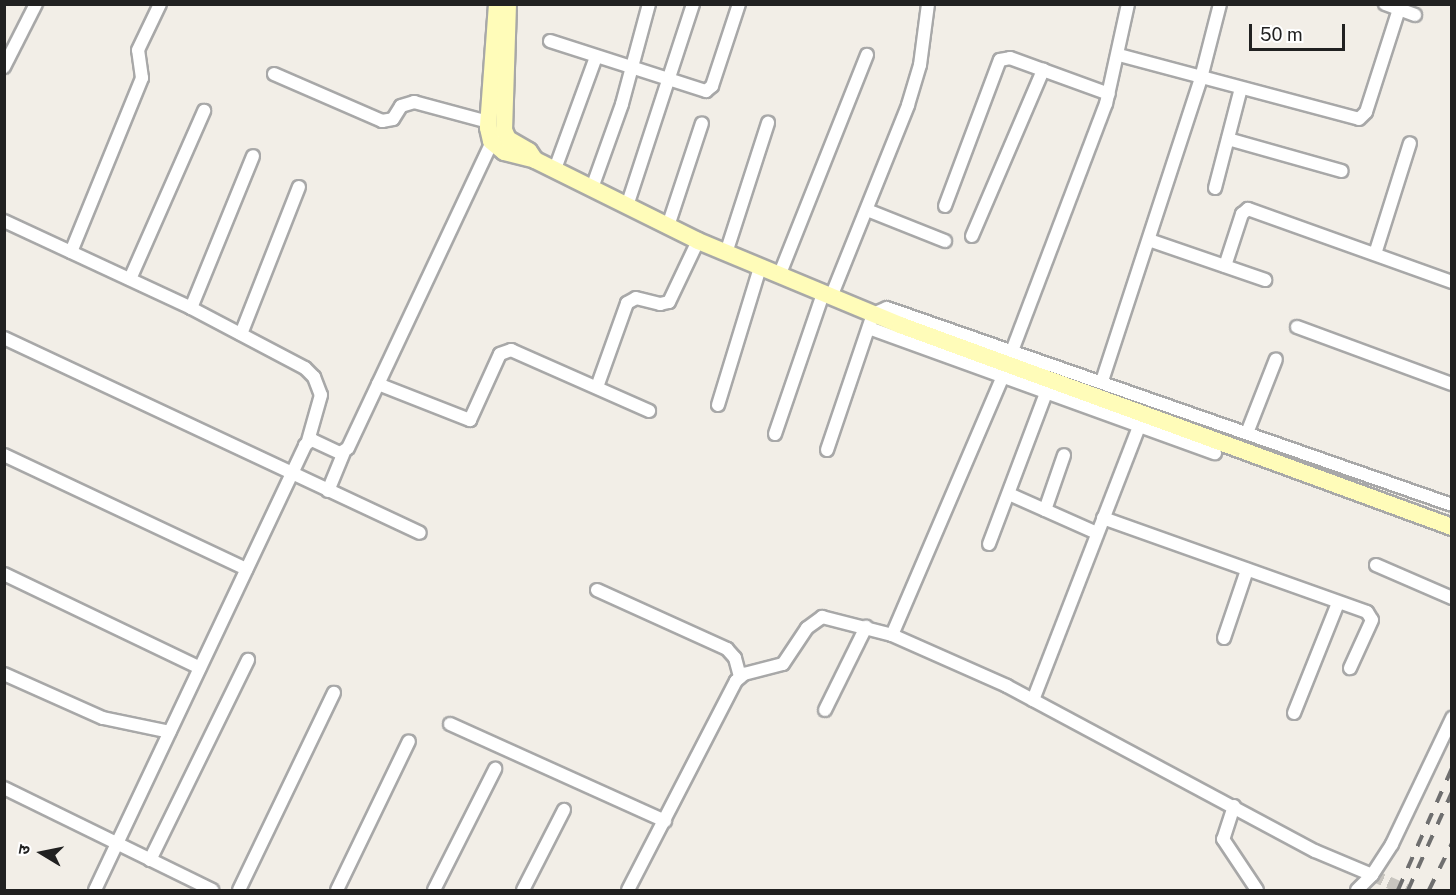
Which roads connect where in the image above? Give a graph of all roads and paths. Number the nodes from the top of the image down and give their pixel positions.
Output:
1 (36, 4) edge
2 (159, 4) edge
3 (496, 4) edge
4 (508, 4) edge
5 (649, 4) edge
6 (693, 4) edge
7 (739, 4) edge
8 (928, 4) edge
9 (1128, 4) edge
10 (1220, 4) edge
11 (1385, 4) edge
12 (1399, 9) junction
13 (1415, 15) dead end
14 (550, 41) dead end
15 (867, 55) dead end
16 (1119, 55) junction
17 (596, 57) junction
18 (4, 67) edge
19 (632, 68) junction
20 (1043, 70) junction
21 (274, 74) dead end
22 (1202, 78) junction
23 (670, 81) junction
24 (1241, 88) junction
25 (1109, 94) junction
26 (204, 111) dead end
27 (702, 123) dead end
28 (768, 123) dead end
29 (496, 124) junction
30 (1228, 139) junction
31 (491, 141) junction
32 (1410, 143) dead end
33 (253, 156) dead end
34 (535, 160) junction
35 (555, 170) junction
36 (1342, 171) dead end
37 (299, 188) dead end
38 (592, 188) junction
39 (1215, 188) dead end
40 (627, 206) junction
41 (945, 206) dead end
42 (867, 210) junction
43 (4, 221) edge
44 (668, 226) junction
45 (972, 236) dead end
46 (1149, 240) junction
47 (698, 241) junction
48 (945, 241) dead end
49 (71, 252) junction
50 (726, 253) junction
51 (1375, 254) junction
52 (1225, 266) junction
53 (760, 268) junction
54 (779, 276) junction
55 (130, 279) junction
56 (1265, 280) dead end
57 (1452, 282) edge
58 (827, 295) junction
59 (191, 308) junction
60 (871, 321) junction
61 (1297, 327) dead end
62 (241, 334) junction
63 (4, 338) edge
64 (1012, 351) junction
65 (1276, 359) dead end
66 (1003, 376) junction
67 (1102, 381) junction
68 (378, 384) junction
69 (1452, 384) edge
70 (597, 387) junction
71 (1046, 393) junction
72 (718, 405) dead end
73 (649, 411) dead end
74 (1139, 427) junction
75 (1247, 433) junction
76 (774, 434) dead end
77 (319, 444) junction
78 (827, 450) dead end
79 (344, 452) junction
80 (1215, 453) dead end
81 (1064, 455) dead end
82 (4, 456) edge
83 (291, 474) junction
84 (328, 491) junction
85 (1009, 494) junction
86 (1452, 505) edge
87 (1045, 510) junction
88 (1103, 518) junction
89 (1452, 527) edge
90 (420, 533) dead end
91 (1097, 533) junction
92 (989, 544) dead end
93 (1376, 565) dead end
94 (246, 569) junction
95 (1247, 570) junction
96 (4, 574) edge
97 (597, 590) dead end
98 (1452, 598) edge
99 (1338, 603) junction
100 (866, 627) junction
101 (892, 635) junction
102 (1224, 638) dead end
103 (248, 660) dead end
104 (200, 668) junction
105 (1350, 668) dead end
106 (4, 674) edge
107 (740, 676) junction
108 (334, 693) dead end
109 (1033, 700) junction
110 (825, 710) dead end
111 (1294, 713) dead end
112 (1452, 718) edge
113 (450, 724) dead end
114 (170, 732) junction
115 (409, 741) dead end
116 (495, 769) dead end
117 (4, 788) edge
118 (1234, 806) junction
119 (564, 810) dead end
120 (665, 820) junction
121 (117, 844) junction
122 (150, 860) junction
123 (1372, 875) junction
124 (95, 891) edge
125 (212, 891) edge
126 (239, 891) edge
127 (337, 891) edge
128 (434, 891) edge
129 (523, 891) edge
130 (628, 891) edge
131 (1257, 891) edge
132 (1357, 891) edge

1 - 18 street
2 - 49 street
3 - 29 street
4 - 29 street
5 - 19 street
6 - 23 street
7 - 23 street
8 - 42 street
9 - 16 street
10 - 22 street
11 - 12 street
12 - 13 street
12 - 24 street
14 - 17 street
15 - 54 street
16 - 22 street
16 - 25 street
17 - 19 street
17 - 35 street
19 - 23 street
19 - 38 street
20 - 25 street
20 - 41 street
20 - 45 street
21 - 29 street
22 - 24 street
22 - 46 street
23 - 40 street
24 - 30 street
25 - 64 street
26 - 55 street
27 - 44 street
28 - 50 street
29 - 31 street
29 - 34 street
30 - 36 street
30 - 39 street
31 - 34 street
31 - 68 street
32 - 51 street
33 - 59 street
34 - 35 street
35 - 38 street
37 - 62 street
38 - 40 street
40 - 44 street
42 - 48 street
42 - 58 street
43 - 49 street
44 - 47 street
46 - 52 street
46 - 67 street
47 - 50 street
47 - 70 street
49 - 55 street
50 - 53 street
51 - 52 street
51 - 57 street
52 - 56 street
53 - 54 street
53 - 72 street
54 - 58 street
55 - 59 street
58 - 60 street
58 - 76 street
59 - 62 street
60 - 64 street
60 - 66 street
60 - 78 street
60 - 89 street
61 - 69 street
62 - 77 street
63 - 83 street
64 - 67 street
65 - 75 street
66 - 71 street
66 - 101 street
67 - 75 street
68 - 70 street
68 - 79 street
70 - 73 street
71 - 74 street
71 - 85 street
74 - 80 street
74 - 88 street
75 - 86 street
77 - 79 street
77 - 83 street
79 - 84 street
81 - 87 street
82 - 94 street
83 - 84 street
83 - 94 street
84 - 90 street
85 - 87 street
85 - 92 street
87 - 91 street
88 - 91 street
88 - 95 street
91 - 109 street
93 - 98 street
94 - 104 street
95 - 99 street
95 - 102 street
96 - 104 street
97 - 107 street
99 - 105 street
99 - 111 street
100 - 101 street
100 - 107 street
100 - 110 street
101 - 109 street
103 - 122 street
104 - 114 street
106 - 114 street
107 - 120 street
108 - 126 street
109 - 118 street
112 - 123 street
113 - 120 street
114 - 121 street
115 - 127 street
116 - 128 street
117 - 121 street
118 - 123 street
118 - 131 street
119 - 129 street
120 - 130 street
121 - 122 street
121 - 124 street
122 - 125 street
123 - 132 street

